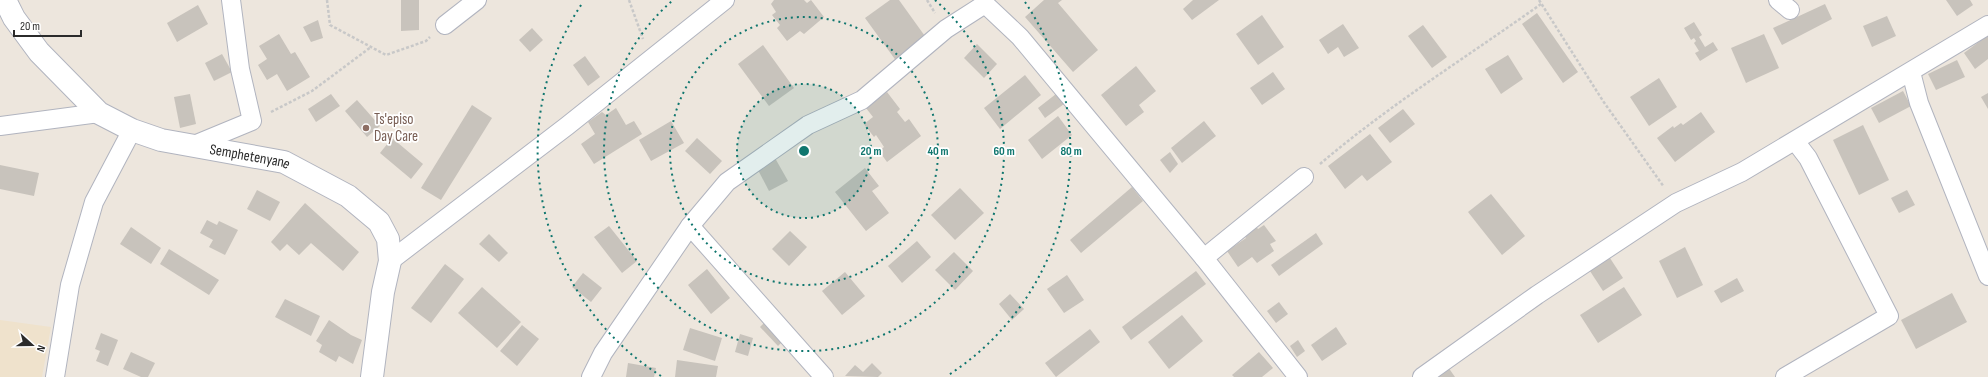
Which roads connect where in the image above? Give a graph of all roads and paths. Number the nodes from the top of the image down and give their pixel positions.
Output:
1 (5, 0) edge
2 (231, 0) edge
3 (326, 0) edge
4 (455, 0) edge
5 (477, 0) edge
6 (629, 0) edge
7 (725, 0) edge
8 (1539, 0) edge
9 (987, 2) edge
10 (1541, 4) junction
11 (445, 25) junction
12 (1988, 25) edge
13 (370, 47) junction
14 (651, 59) junction
15 (1911, 72) junction
16 (99, 113) junction
17 (252, 121) junction
18 (0, 126) edge
19 (132, 130) junction
20 (1795, 141) junction
21 (194, 145) junction
22 (1304, 177) joint
23 (1676, 203) junction
24 (690, 226) junction
25 (1204, 258) junction
26 (390, 261) junction
27 (1988, 276) edge
28 (54, 377) edge
29 (372, 377) edge
30 (591, 377) edge
31 (824, 377) edge
32 (1298, 377) edge
33 (1422, 377) edge
34 (1785, 377) edge

1 - 16 main road, Semphetenyane
2 - 17 street
3 - 13 path
4 - 11 street
5 - 11 street
6 - 14 path
7 - 14 street
8 - 10 path
9 - 24 street
9 - 25 street
10 - 22 path
10 - 23 path
11 - 13 path
12 - 15 street
13 - 17 path
14 - 26 street
15 - 20 street
15 - 27 street
16 - 18 street
16 - 19 main road, Semphetenyane
17 - 21 street
19 - 21 main road, Semphetenyane
19 - 28 street
20 - 23 street
20 - 34 street
21 - 26 main road, Semphetenyane
22 - 25 street
23 - 33 street
24 - 30 street
24 - 31 street
25 - 32 street
26 - 29 main road, Semphetenyane

